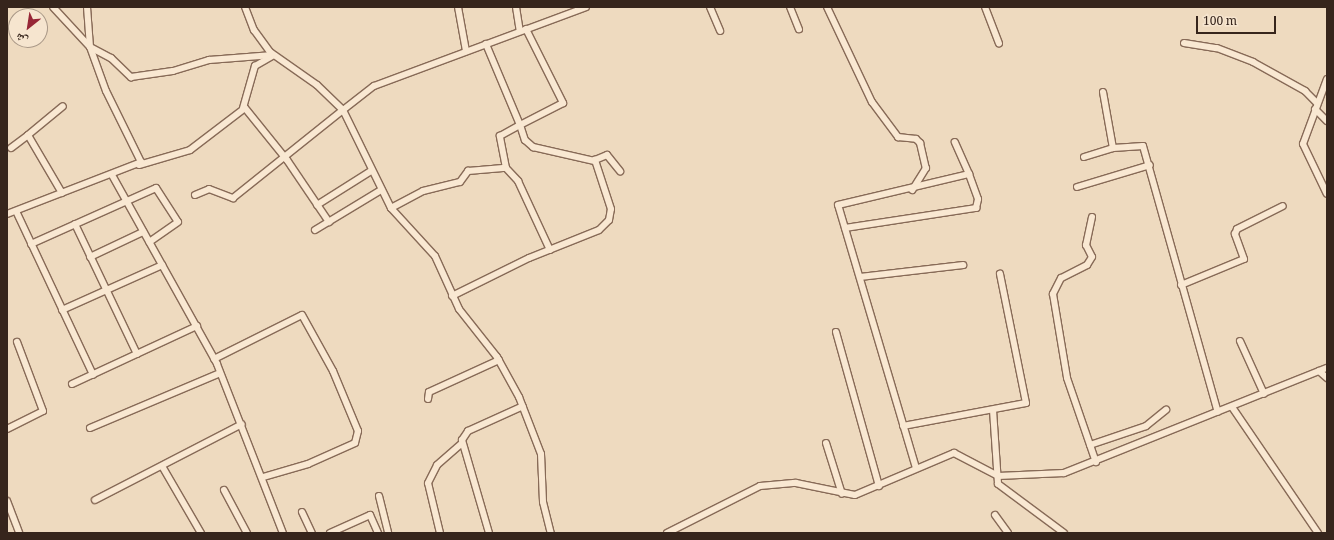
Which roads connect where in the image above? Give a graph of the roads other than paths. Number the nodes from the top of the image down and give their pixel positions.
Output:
1 (53, 7) edge
2 (87, 7) edge
3 (245, 7) edge
4 (458, 7) edge
5 (516, 7) edge
6 (586, 7) edge
7 (710, 7) edge
8 (790, 7) edge
9 (827, 7) edge
10 (985, 7) edge
11 (799, 29) dead end
12 (523, 30) junction
13 (720, 31) dead end
14 (999, 43) dead end
15 (486, 44) junction
16 (1184, 44) dead end
17 (90, 47) junction
18 (466, 51) junction
19 (273, 55) junction
20 (1327, 79) edge
21 (1103, 92) dead end
22 (63, 106) dead end
23 (1316, 106) junction
24 (243, 108) junction
25 (343, 110) junction
26 (1327, 121) edge
27 (520, 125) junction
28 (28, 135) junction
29 (955, 142) dead end
30 (11, 148) dead end
31 (1113, 148) junction
32 (1084, 156) dead end
33 (282, 158) junction
34 (594, 161) junction
35 (139, 165) junction
36 (1150, 165) junction
37 (506, 168) junction
38 (371, 171) junction
39 (620, 171) dead end
40 (969, 174) junction
41 (112, 175) junction
42 (1077, 187) dead end
43 (381, 190) junction
44 (912, 190) junction
45 (62, 193) junction
46 (1327, 194) edge
47 (194, 195) dead end
48 (126, 200) junction
49 (317, 205) junction
50 (1283, 206) dead end
51 (391, 208) junction
52 (16, 211) junction
53 (7, 214) edge
54 (1092, 217) dead end
55 (329, 222) junction
56 (75, 224) junction
57 (845, 228) junction
58 (315, 230) dead end
59 (143, 232) junction
60 (149, 242) junction
61 (32, 244) junction
62 (550, 250) junction
63 (90, 257) junction
64 (162, 265) junction
65 (964, 265) dead end
66 (1000, 274) dead end
67 (860, 278) junction
68 (1181, 285) junction
69 (106, 290) junction
70 (452, 296) junction
71 (62, 310) junction
72 (197, 326) junction
73 (836, 332) dead end
74 (1240, 341) dead end
75 (17, 342) dead end
76 (137, 354) junction
77 (214, 359) junction
78 (500, 360) junction
79 (1327, 368) edge
80 (1319, 371) junction
81 (220, 373) junction
82 (93, 375) junction
83 (1327, 378) edge
84 (72, 384) dead end
85 (1264, 394) junction
86 (428, 399) dead end
87 (522, 406) junction
88 (1232, 407) junction
89 (993, 410) junction
90 (1166, 410) dead end
91 (1218, 412) junction
92 (242, 424) junction
93 (903, 426) junction
94 (90, 428) dead end
95 (7, 429) edge
96 (462, 443) junction
97 (826, 443) dead end
98 (1090, 445) junction
99 (1096, 462) junction
100 (162, 466) junction
101 (916, 468) junction
102 (998, 476) junction
103 (263, 478) junction
104 (879, 486) junction
105 (224, 490) dead end
106 (842, 494) junction
107 (379, 496) dead end
108 (95, 500) dead end
109 (7, 501) edge
110 (302, 512) dead end
111 (995, 516) dead end
112 (19, 533) edge
113 (201, 533) edge
114 (247, 533) edge
115 (283, 533) edge
116 (312, 533) edge
117 (330, 533) edge
118 (378, 533) edge
119 (388, 533) edge
120 (440, 533) edge
121 (489, 533) edge
122 (551, 533) edge
123 (667, 533) edge
124 (1008, 533) edge
125 (1064, 533) edge
126 (1318, 533) edge

1 - 17 street
2 - 17 street
3 - 19 street
4 - 18 street
5 - 12 street
6 - 12 street
7 - 13 street
8 - 11 street
9 - 44 street
10 - 14 street
12 - 15 street
12 - 27 street
15 - 18 street
15 - 27 street
16 - 23 street
17 - 19 street
17 - 35 street
18 - 25 street
19 - 24 street
19 - 25 street
20 - 23 street
21 - 31 street
22 - 28 street
23 - 26 street
23 - 46 street
24 - 33 street
24 - 35 street
25 - 33 street
25 - 38 street
27 - 34 street
27 - 37 street
28 - 30 street
28 - 45 street
29 - 40 street
31 - 32 street
31 - 36 street
33 - 47 street
33 - 49 street
34 - 39 street
34 - 62 street
35 - 41 street
36 - 42 street
36 - 68 street
37 - 51 street
37 - 62 street
38 - 43 street
38 - 49 street
40 - 44 street
40 - 57 street
41 - 45 street
41 - 48 street
43 - 51 street
43 - 55 street
44 - 57 street
45 - 52 street
48 - 56 street
48 - 59 street
48 - 60 street
49 - 55 street
50 - 68 street
51 - 70 street
52 - 53 street
52 - 61 street
54 - 98 street
55 - 58 street
56 - 61 street
56 - 63 street
57 - 67 street
59 - 60 street
59 - 63 street
60 - 64 street
61 - 71 street
62 - 70 street
63 - 69 street
64 - 69 street
64 - 72 street
65 - 67 street
66 - 89 street
67 - 93 street
68 - 91 street
69 - 71 street
69 - 76 street
70 - 78 street
71 - 82 street
72 - 76 street
72 - 77 street
73 - 104 street
74 - 85 street
75 - 95 street
76 - 82 street
77 - 81 street
77 - 103 street
78 - 86 street
78 - 87 street
79 - 80 street
80 - 83 street
80 - 85 street
81 - 92 street
81 - 94 street
82 - 84 street
85 - 88 street
87 - 96 street
87 - 122 street
88 - 91 street
88 - 126 street
89 - 93 street
89 - 102 street
90 - 98 street
91 - 99 street
92 - 100 street
92 - 103 street
93 - 101 street
96 - 120 street
96 - 121 street
97 - 106 street
98 - 99 street
99 - 102 street
100 - 108 street
100 - 113 street
101 - 102 street
101 - 104 street
102 - 125 street
103 - 115 street
104 - 106 street
105 - 114 street
106 - 123 street
107 - 119 street
109 - 112 street
110 - 116 street
111 - 124 street
117 - 118 street

